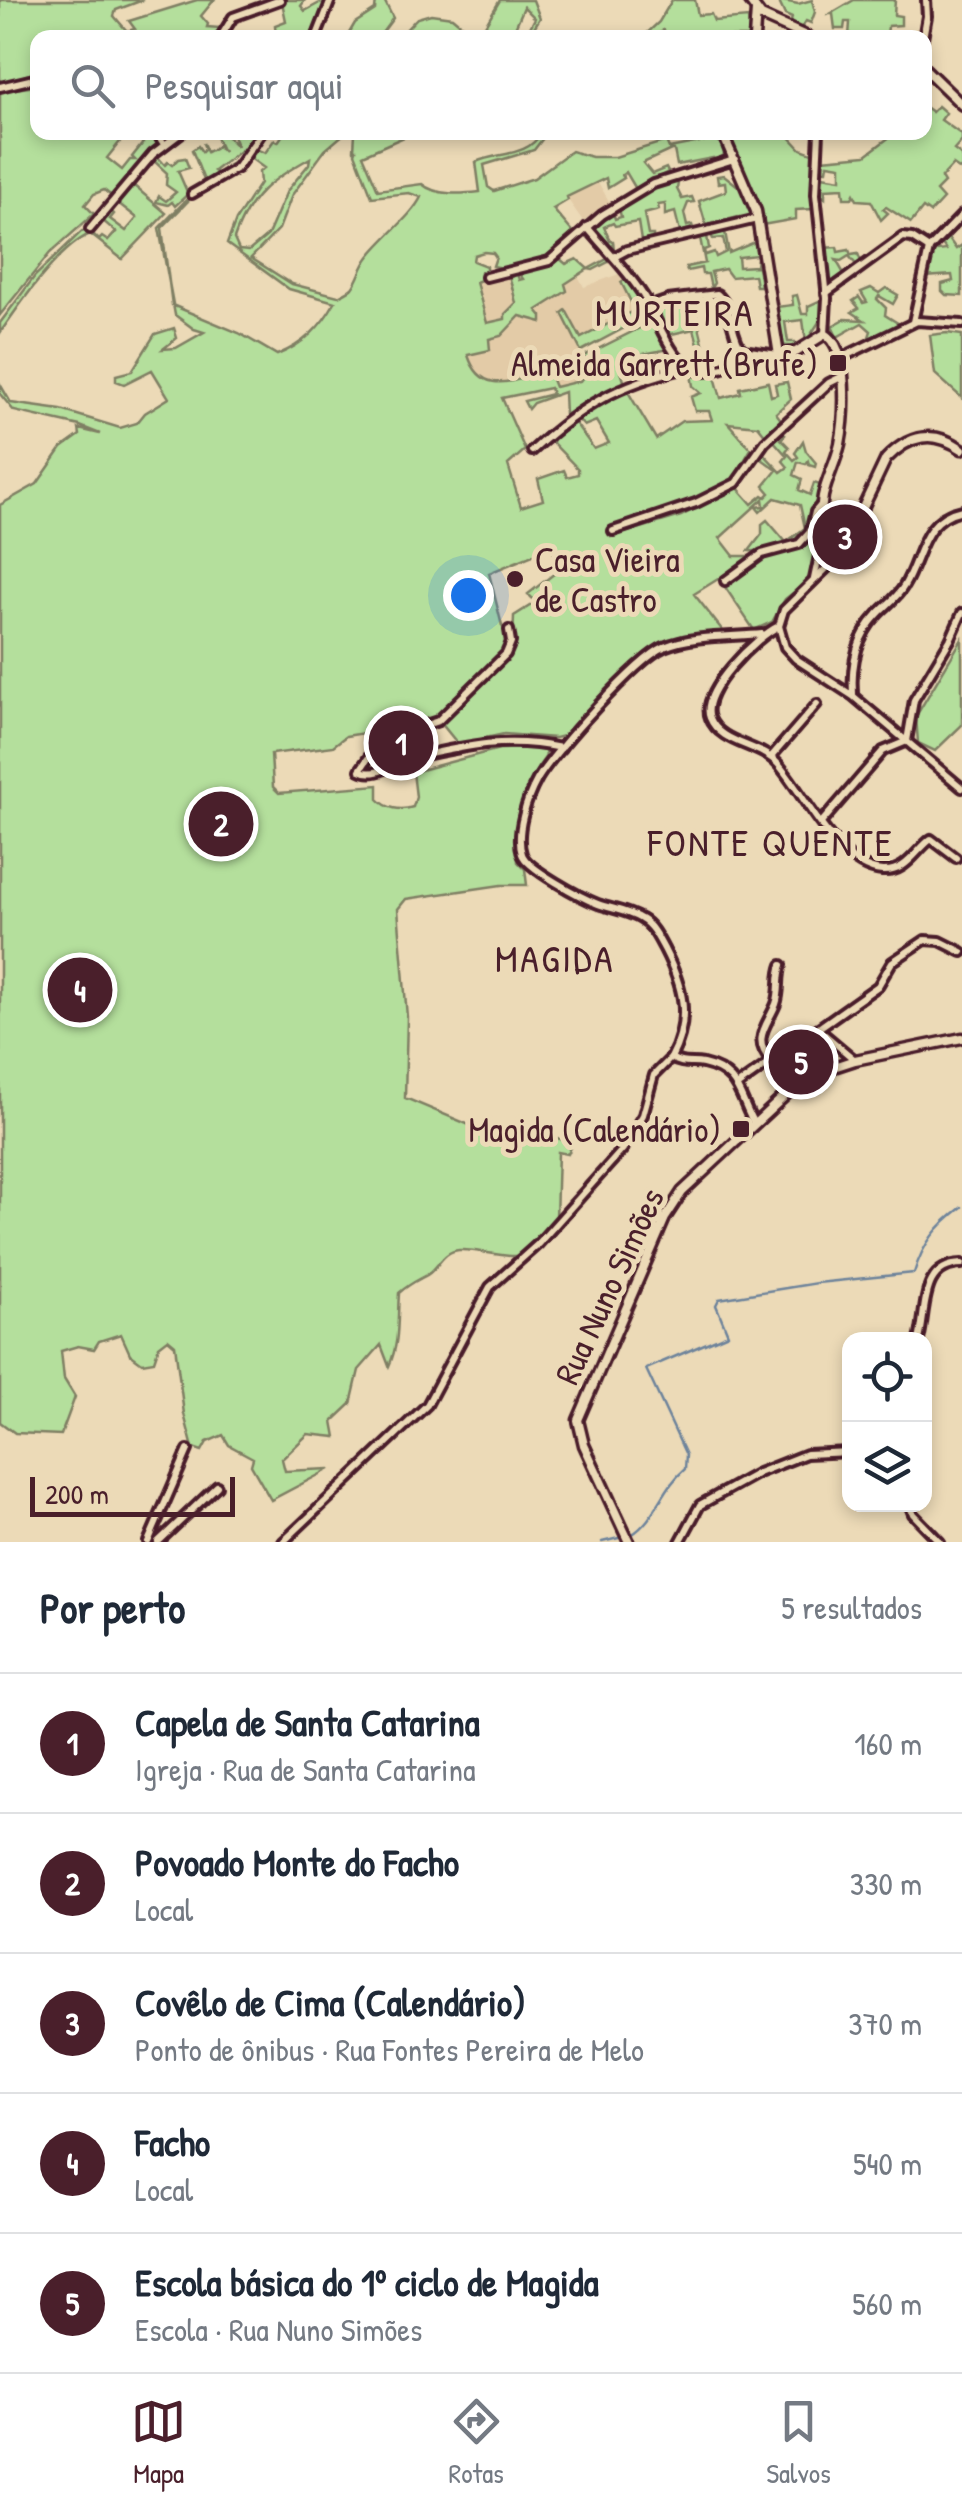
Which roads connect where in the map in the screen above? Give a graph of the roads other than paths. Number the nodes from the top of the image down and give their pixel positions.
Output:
1 (280, 0) edge
2 (331, 0) edge
3 (750, 0) edge
4 (926, 0) edge
5 (756, 12) junction
6 (225, 30) edge
7 (319, 30) edge
8 (755, 30) edge
9 (791, 30) edge
10 (924, 30) edge
11 (932, 76) edge
12 (30, 80) edge
13 (0, 86) edge
14 (962, 105) edge
15 (161, 140) edge
16 (170, 140) edge
17 (256, 140) edge
18 (726, 140) edge
19 (819, 140) edge
20 (164, 144) junction
21 (734, 159) junction
22 (192, 194) dead end
23 (962, 216) edge
24 (757, 219) junction
25 (587, 228) junction
26 (90, 229) dead end
27 (930, 249) junction
28 (614, 257) junction
29 (486, 277) dead end
30 (826, 293) junction
31 (650, 306) junction
32 (913, 322) junction
33 (962, 324) edge
34 (825, 334) junction
35 (742, 350) junction
36 (778, 355) junction
37 (841, 358) junction
38 (688, 367) junction
39 (842, 377) junction
40 (962, 449) edge
41 (532, 452) dead end
42 (822, 504) junction
43 (962, 510) edge
44 (613, 532) dead end
45 (820, 551) junction
46 (841, 554) junction
47 (814, 580) junction
48 (725, 581) dead end
49 (962, 613) edge
50 (780, 626) junction
51 (509, 630) dead end
52 (762, 634) junction
53 (853, 696) junction
54 (817, 704) dead end
55 (907, 741) junction
56 (562, 748) junction
57 (771, 757) junction
58 (962, 788) edge
59 (822, 823) junction
60 (956, 858) dead end
61 (962, 952) edge
62 (782, 964) dead end
63 (818, 1029) junction
64 (962, 1038) edge
65 (671, 1058) junction
66 (855, 1060) junction
67 (771, 1061) junction
68 (738, 1085) junction
69 (754, 1122) junction
70 (962, 1264) edge
71 (921, 1332) edge
72 (188, 1450) dead end
73 (842, 1452) edge
74 (217, 1486) dead end
75 (916, 1512) edge
76 (625, 1541) edge
77 (148, 1542) edge
78 (158, 1542) edge
79 (283, 1542) edge
80 (680, 1542) edge
81 (940, 1542) edge

1 - 6 street
2 - 7 street
3 - 5 street
4 - 10 street
5 - 8 street
5 - 9 street
11 - 14 street
12 - 13 street
15 - 20 street
16 - 20 street
17 - 22 street
18 - 21 street
19 - 30 street
20 - 26 street
21 - 24 street
21 - 25 street
23 - 27 street
24 - 28 street
24 - 36 street
25 - 28 street
25 - 29 street
27 - 30 street
27 - 32 street
28 - 31 street
30 - 34 street
31 - 35 street
31 - 38 street
32 - 33 street
32 - 37 street
34 - 36 street
34 - 37 street
35 - 36 street
35 - 38 street
37 - 39 street
38 - 41 street
39 - 42 street
39 - 44 street
40 - 46 street
42 - 45 street
42 - 48 street
43 - 53 street
45 - 46 street
45 - 47 street
46 - 47 street
47 - 50 street
49 - 55 street
50 - 52 street
50 - 53 street
51 - 56 street
52 - 56 street
52 - 57 street
53 - 55 street
54 - 57 street
55 - 58 street
55 - 59 street
56 - 65 street
57 - 59 street
59 - 60 street
61 - 63 street
62 - 67 street
63 - 66 street
63 - 67 street
64 - 66 street, Rua Nuno Simões
65 - 68 street
65 - 79 street
66 - 69 street, Rua Nuno Simões
67 - 68 street
68 - 69 street
69 - 76 street, Rua Nuno Simões
70 - 71 street
72 - 77 street
73 - 80 street
74 - 78 street
75 - 81 street

